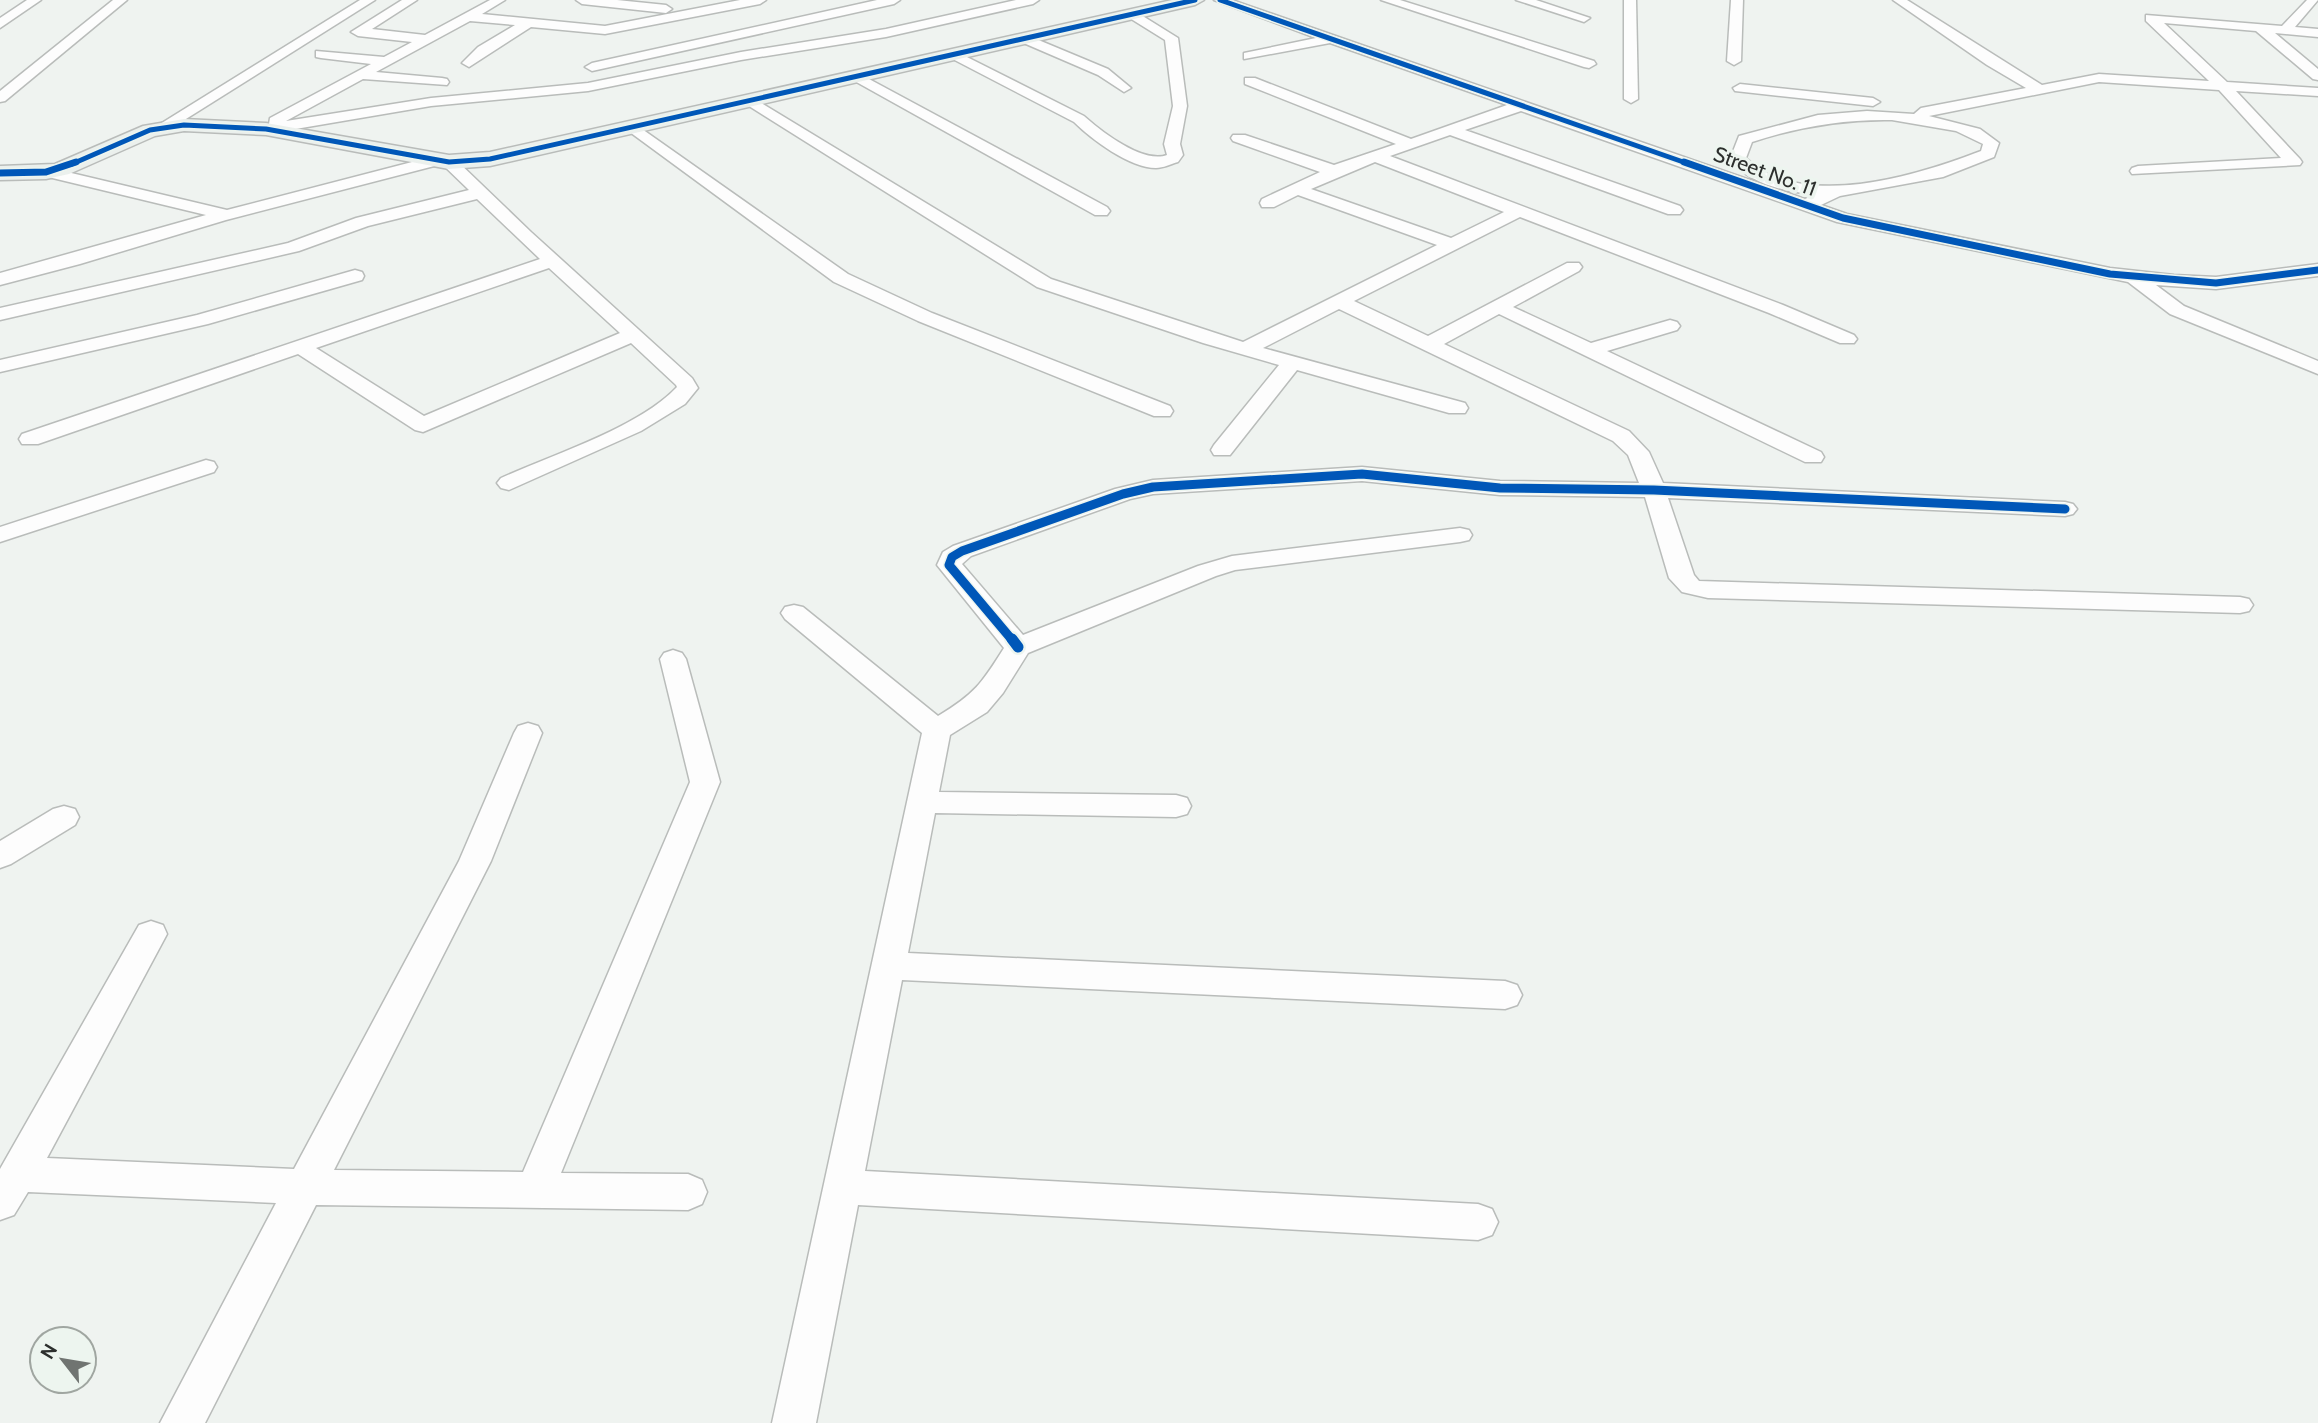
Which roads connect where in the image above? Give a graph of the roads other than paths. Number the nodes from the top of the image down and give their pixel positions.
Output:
1 (35, 0) edge
2 (121, 0) edge
3 (369, 0) edge
4 (411, 0) edge
5 (499, 0) edge
6 (582, 0) edge
7 (624, 0) edge
8 (760, 0) edge
9 (816, 0) edge
10 (894, 0) edge
11 (1028, 0) edge
12 (1195, 0) edge
13 (1220, 0) edge
14 (1387, 0) edge
15 (1522, 0) edge
16 (1630, 0) edge
17 (1737, 0) edge
18 (1899, 0) edge
19 (2314, 0) edge
20 (609, 3) junction
21 (698, 12) junction
22 (841, 12) junction
23 (1133, 14) junction
24 (468, 17) junction
25 (1584, 18) dead end
26 (528, 23) junction
27 (0, 24) edge
28 (2258, 26) junction
29 (2286, 29) junction
30 (886, 33) junction
31 (2318, 33) edge
32 (1024, 38) junction
33 (1331, 39) junction
34 (421, 42) junction
35 (442, 47) dead end
36 (765, 53) junction
37 (321, 54) dead end
38 (474, 54) dead end
39 (952, 55) junction
40 (1249, 56) dead end
41 (385, 61) junction
42 (1734, 61) dead end
43 (785, 64) dead end
44 (1588, 64) dead end
45 (574, 69) dead end
46 (361, 75) junction
47 (856, 76) junction
48 (2318, 76) edge
49 (1250, 81) dead end
50 (442, 82) dead end
51 (2223, 86) junction
52 (1124, 88) dead end
53 (1740, 88) dead end
54 (2040, 90) junction
55 (2318, 92) edge
56 (0, 98) edge
57 (1631, 99) dead end
58 (748, 101) junction
59 (1523, 105) junction
60 (1936, 110) junction
61 (1904, 116) junction
62 (165, 126) junction
63 (632, 127) junction
64 (266, 129) junction
65 (1450, 130) junction
66 (1239, 138) dead end
67 (1410, 144) junction
68 (1374, 156) junction
69 (444, 161) junction
70 (1334, 171) junction
71 (2138, 171) dead end
72 (46, 172) junction
73 (0, 173) edge
74 (1297, 189) junction
75 (1836, 192) junction
76 (479, 193) junction
77 (1268, 203) dead end
78 (1804, 206) junction
79 (1674, 209) dead end
80 (1101, 211) dead end
81 (1517, 212) junction
82 (227, 215) junction
83 (1452, 246) junction
84 (552, 261) junction
85 (1573, 267) dead end
86 (2318, 270) edge
87 (355, 276) dead end
88 (2134, 277) junction
89 (0, 279) edge
90 (1340, 302) junction
91 (1499, 307) junction
92 (0, 313) edge
93 (1670, 326) dead end
94 (633, 335) junction
95 (1847, 339) dead end
96 (1429, 344) junction
97 (300, 347) junction
98 (1245, 349) junction
99 (1589, 350) junction
100 (1292, 362) junction
101 (0, 366) edge
102 (2318, 368) edge
103 (1457, 408) dead end
104 (1162, 411) dead end
105 (30, 439) dead end
106 (1222, 450) dead end
107 (1813, 457) dead end
108 (206, 467) dead end
109 (509, 483) dead end
110 (1654, 491) junction
111 (2065, 509) dead end
112 (0, 535) edge
113 (1460, 535) dead end
114 (2240, 605) dead end
115 (794, 613) dead end
116 (1018, 647) junction
117 (673, 659) dead end
118 (937, 730) junction
119 (528, 733) dead end
120 (922, 802) junction
121 (1176, 806) dead end
122 (64, 817) dead end
123 (0, 856) edge
124 (151, 934) dead end
125 (889, 966) junction
126 (1505, 995) dead end
127 (305, 1187) junction
128 (843, 1187) junction
129 (9, 1188) edge
130 (535, 1189) junction
131 (688, 1192) dead end
132 (1478, 1222) dead end
133 (182, 1423) edge
134 (794, 1423) edge

1 - 27 street
2 - 56 street
3 - 62 street
4 - 34 street
5 - 24 street
6 - 20 street
7 - 20 street
8 - 21 street
9 - 22 street
10 - 22 street
11 - 30 street
12 - 23 street
13 - 33 street, Street No. 11
14 - 44 street
15 - 25 street
16 - 57 street
17 - 42 street
18 - 54 street
19 - 29 street
20 - 21 street
21 - 26 street
22 - 30 street
22 - 45 street
23 - 32 street
23 - 39 street
24 - 26 street
24 - 34 street
26 - 38 street
28 - 29 street
28 - 48 street
28 - 51 street
29 - 31 street
30 - 36 street
32 - 39 street
32 - 52 street
33 - 40 street
33 - 59 street, Street No. 11
34 - 35 street
34 - 41 street
36 - 43 street
36 - 64 street
37 - 41 street
39 - 47 street
41 - 46 street
46 - 50 street
46 - 64 street
47 - 58 street
47 - 80 street
49 - 67 street
51 - 54 street
51 - 55 street
51 - 71 street
53 - 60 street
54 - 60 street
58 - 63 street
58 - 98 street
59 - 65 street
59 - 78 street, Street No. 11
60 - 61 street
61 - 75 street
61 - 75 street
62 - 64 street
62 - 72 street
63 - 69 street
63 - 104 street
64 - 69 street
65 - 67 street
65 - 79 street
66 - 70 street
67 - 68 street
68 - 70 street
68 - 81 street
69 - 76 street
69 - 82 street
70 - 74 street
72 - 73 street
72 - 82 street
74 - 77 street
74 - 83 street
75 - 78 street
76 - 84 street
76 - 92 street
78 - 88 street, Street No. 11
81 - 83 street
81 - 95 street
82 - 89 street
83 - 90 street
84 - 94 street
84 - 97 street
85 - 91 street
86 - 88 street, Street No. 11
87 - 101 street
88 - 102 street
90 - 96 street
90 - 98 street
91 - 96 street
91 - 99 street
93 - 99 street
94 - 97 street
94 - 109 street
96 - 110 street
97 - 105 street
98 - 100 street
99 - 107 street
100 - 103 street
100 - 106 street
108 - 112 street
110 - 111 street
110 - 114 street
110 - 116 street
113 - 116 street
115 - 118 street
116 - 118 street
117 - 130 street
118 - 120 street
119 - 127 street
120 - 121 street
120 - 125 street
122 - 123 street
124 - 129 street
125 - 126 street
125 - 128 street
127 - 129 street
127 - 130 street
127 - 133 street
128 - 132 street
128 - 134 street
130 - 131 street

